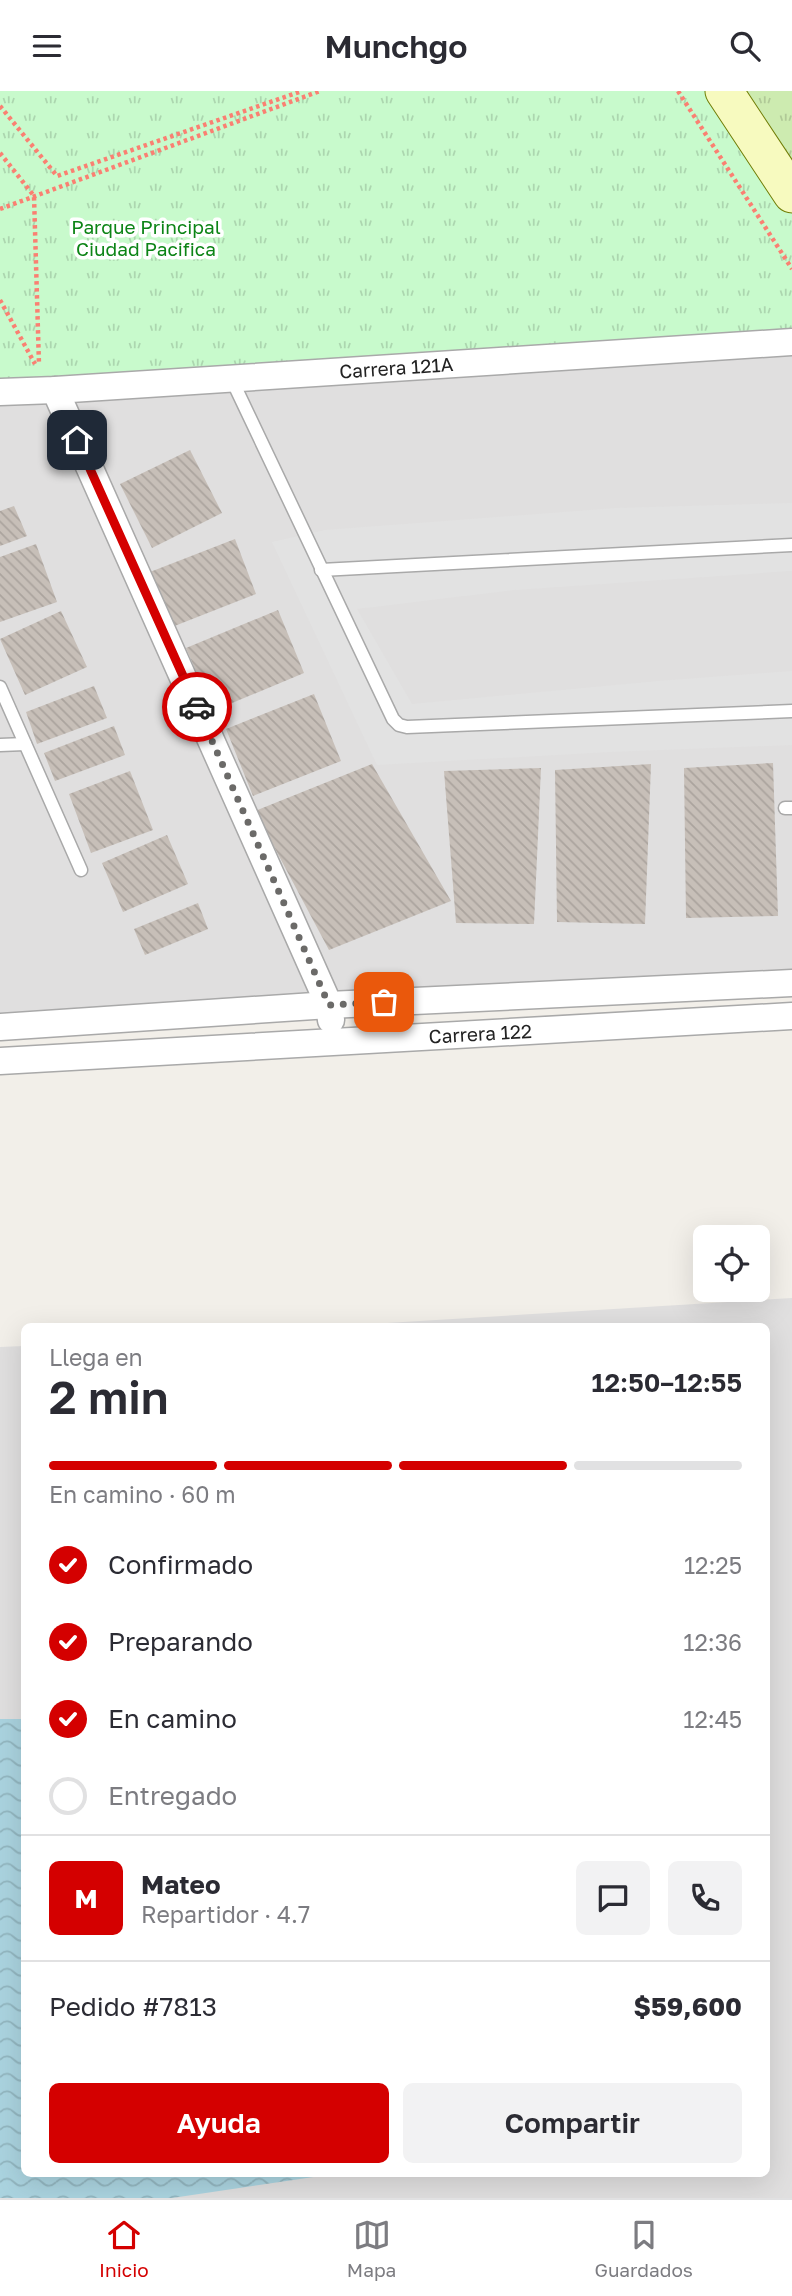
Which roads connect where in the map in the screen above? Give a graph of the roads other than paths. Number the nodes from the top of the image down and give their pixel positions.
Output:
1 (724, 91) edge
2 (792, 194) edge
3 (792, 342) edge
4 (231, 378) junction
5 (55, 390) junction
6 (0, 392) edge
7 (792, 545) edge
8 (321, 570) junction
9 (0, 687) edge
10 (792, 711) edge
11 (6, 713) edge
12 (25, 744) junction
13 (0, 745) edge
14 (81, 870) dead end
15 (792, 983) edge
16 (329, 1005) junction
17 (792, 1016) edge
18 (0, 1027) edge
19 (332, 1043) junction
20 (0, 1061) edge

1 - 2 main road
3 - 4 street, Carrera 121A
4 - 5 street, Carrera 121A
4 - 8 lane
5 - 6 street, Carrera 121A
5 - 16 street
7 - 8 lane
8 - 10 lane
9 - 11 lane
11 - 12 lane
12 - 13 lane
12 - 14 lane
15 - 16 street, Carrera 122
16 - 18 street, Carrera 122
16 - 19 street
17 - 19 street, Carrera 122
19 - 20 street, Carrera 122

